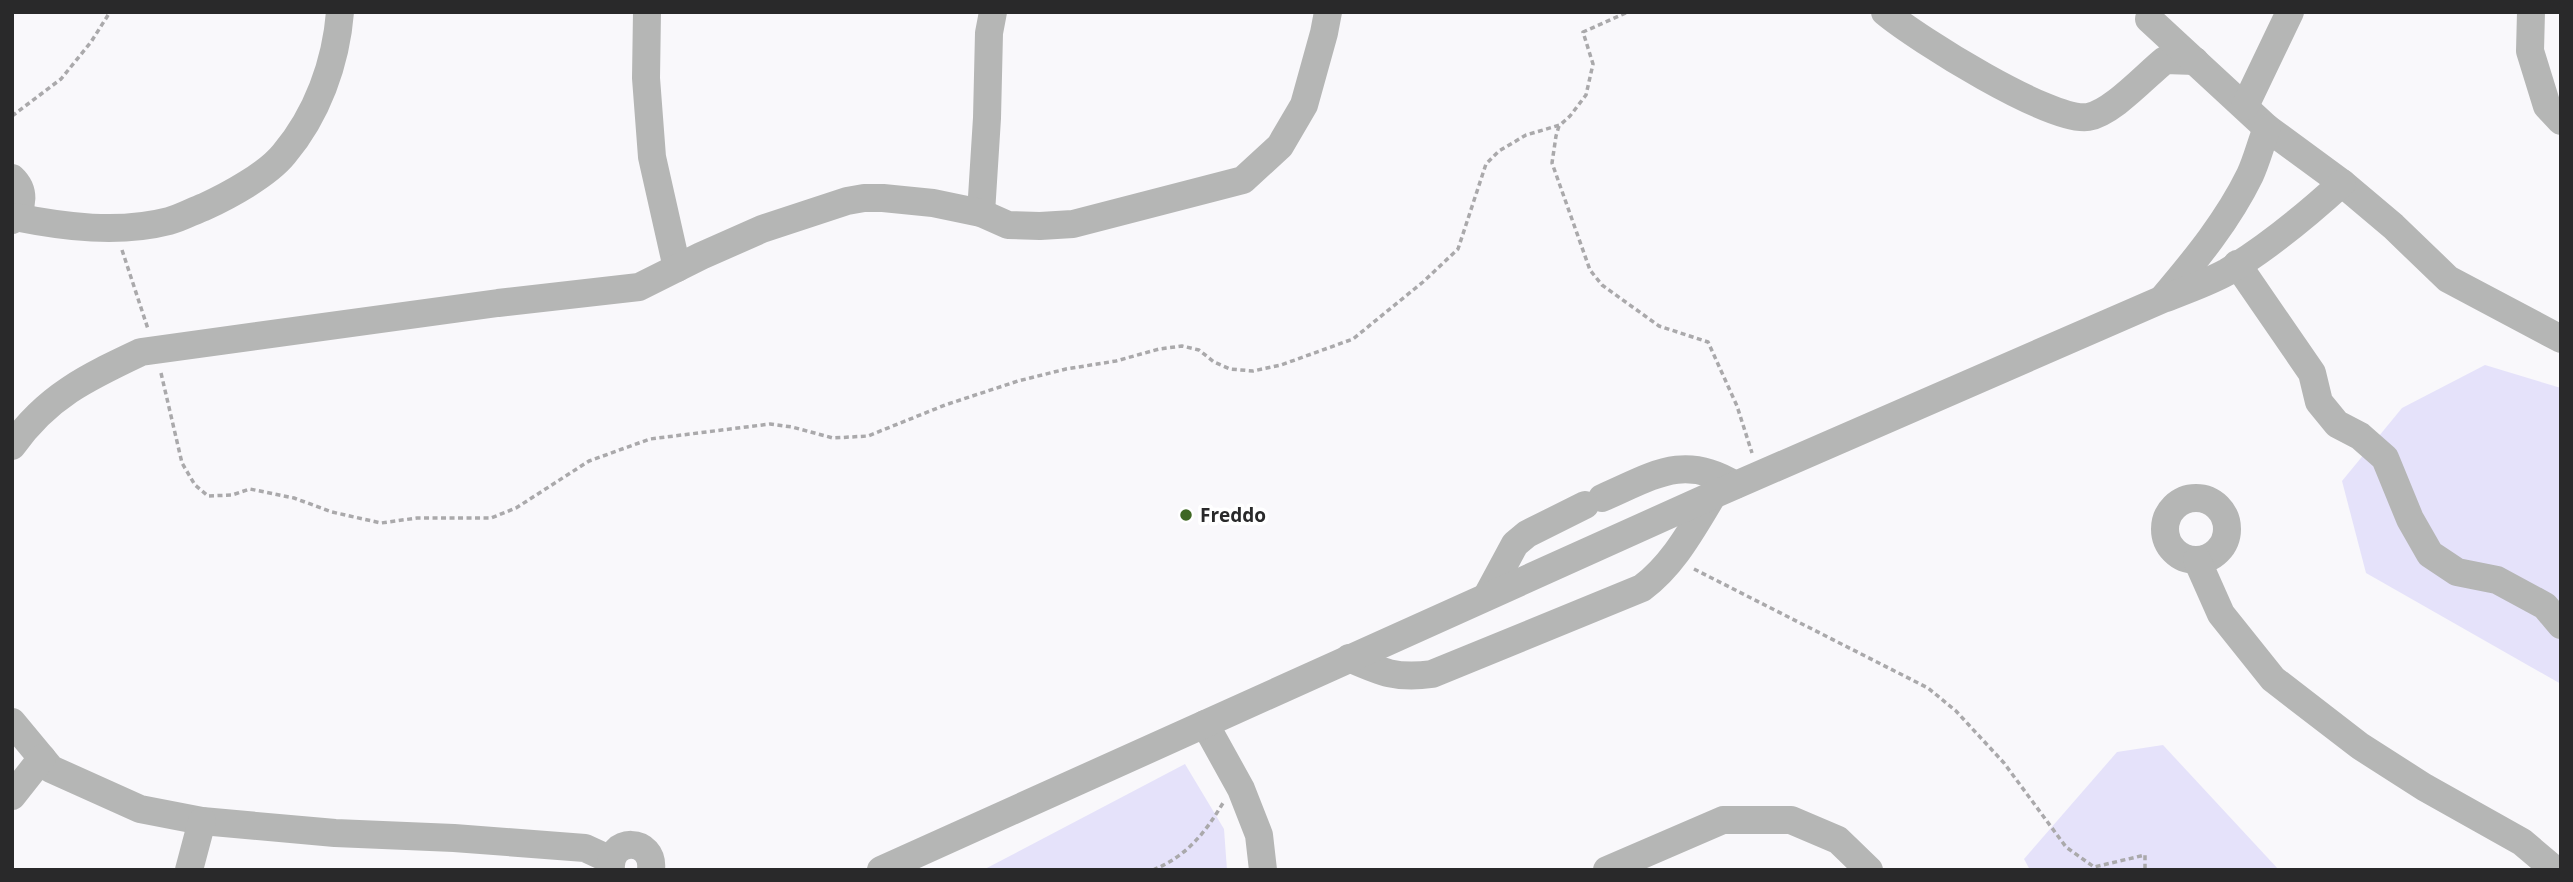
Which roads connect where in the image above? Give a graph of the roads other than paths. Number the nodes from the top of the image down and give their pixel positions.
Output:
1 (340, 12) edge
2 (647, 12) edge
3 (993, 12) edge
4 (1328, 12) edge
5 (1885, 12) edge
6 (2290, 12) edge
7 (2531, 12) edge
8 (2149, 19) dead end
9 (2195, 61) junction
10 (2245, 106) junction
11 (2561, 121) edge
12 (2267, 128) junction
13 (12, 178) edge
14 (2342, 183) junction
15 (981, 213) junction
16 (14, 218) edge
17 (2237, 264) junction
18 (677, 268) junction
19 (2162, 299) junction
20 (2561, 340) edge
21 (12, 446) edge
22 (1736, 485) junction
23 (2197, 560) dead end
24 (1487, 596) junction
25 (2561, 625) edge
26 (1349, 658) junction
27 (12, 722) edge
28 (1205, 724) junction
29 (42, 758) junction
30 (12, 796) edge
31 (202, 821) junction
32 (611, 865) edge
33 (190, 870) edge
34 (651, 870) edge
35 (881, 870) edge
36 (1263, 870) edge
37 (1607, 870) edge
38 (1870, 870) edge
39 (2555, 870) edge

1 - 16 street
2 - 18 street
3 - 15 street
4 - 15 street
5 - 9 street
6 - 10 street
7 - 11 street
8 - 9 street
9 - 10 street
10 - 12 street
12 - 14 street
12 - 19 street
13 - 16 street
14 - 17 street
14 - 20 street
15 - 18 street
17 - 19 street
17 - 25 street
18 - 21 street
19 - 22 street
22 - 24 street
22 - 24 street
22 - 26 street
23 - 39 street
24 - 26 street
26 - 28 street
27 - 29 street
28 - 35 street
28 - 36 street
29 - 30 street
29 - 31 street
31 - 32 street
31 - 33 street
32 - 34 street
37 - 38 street

